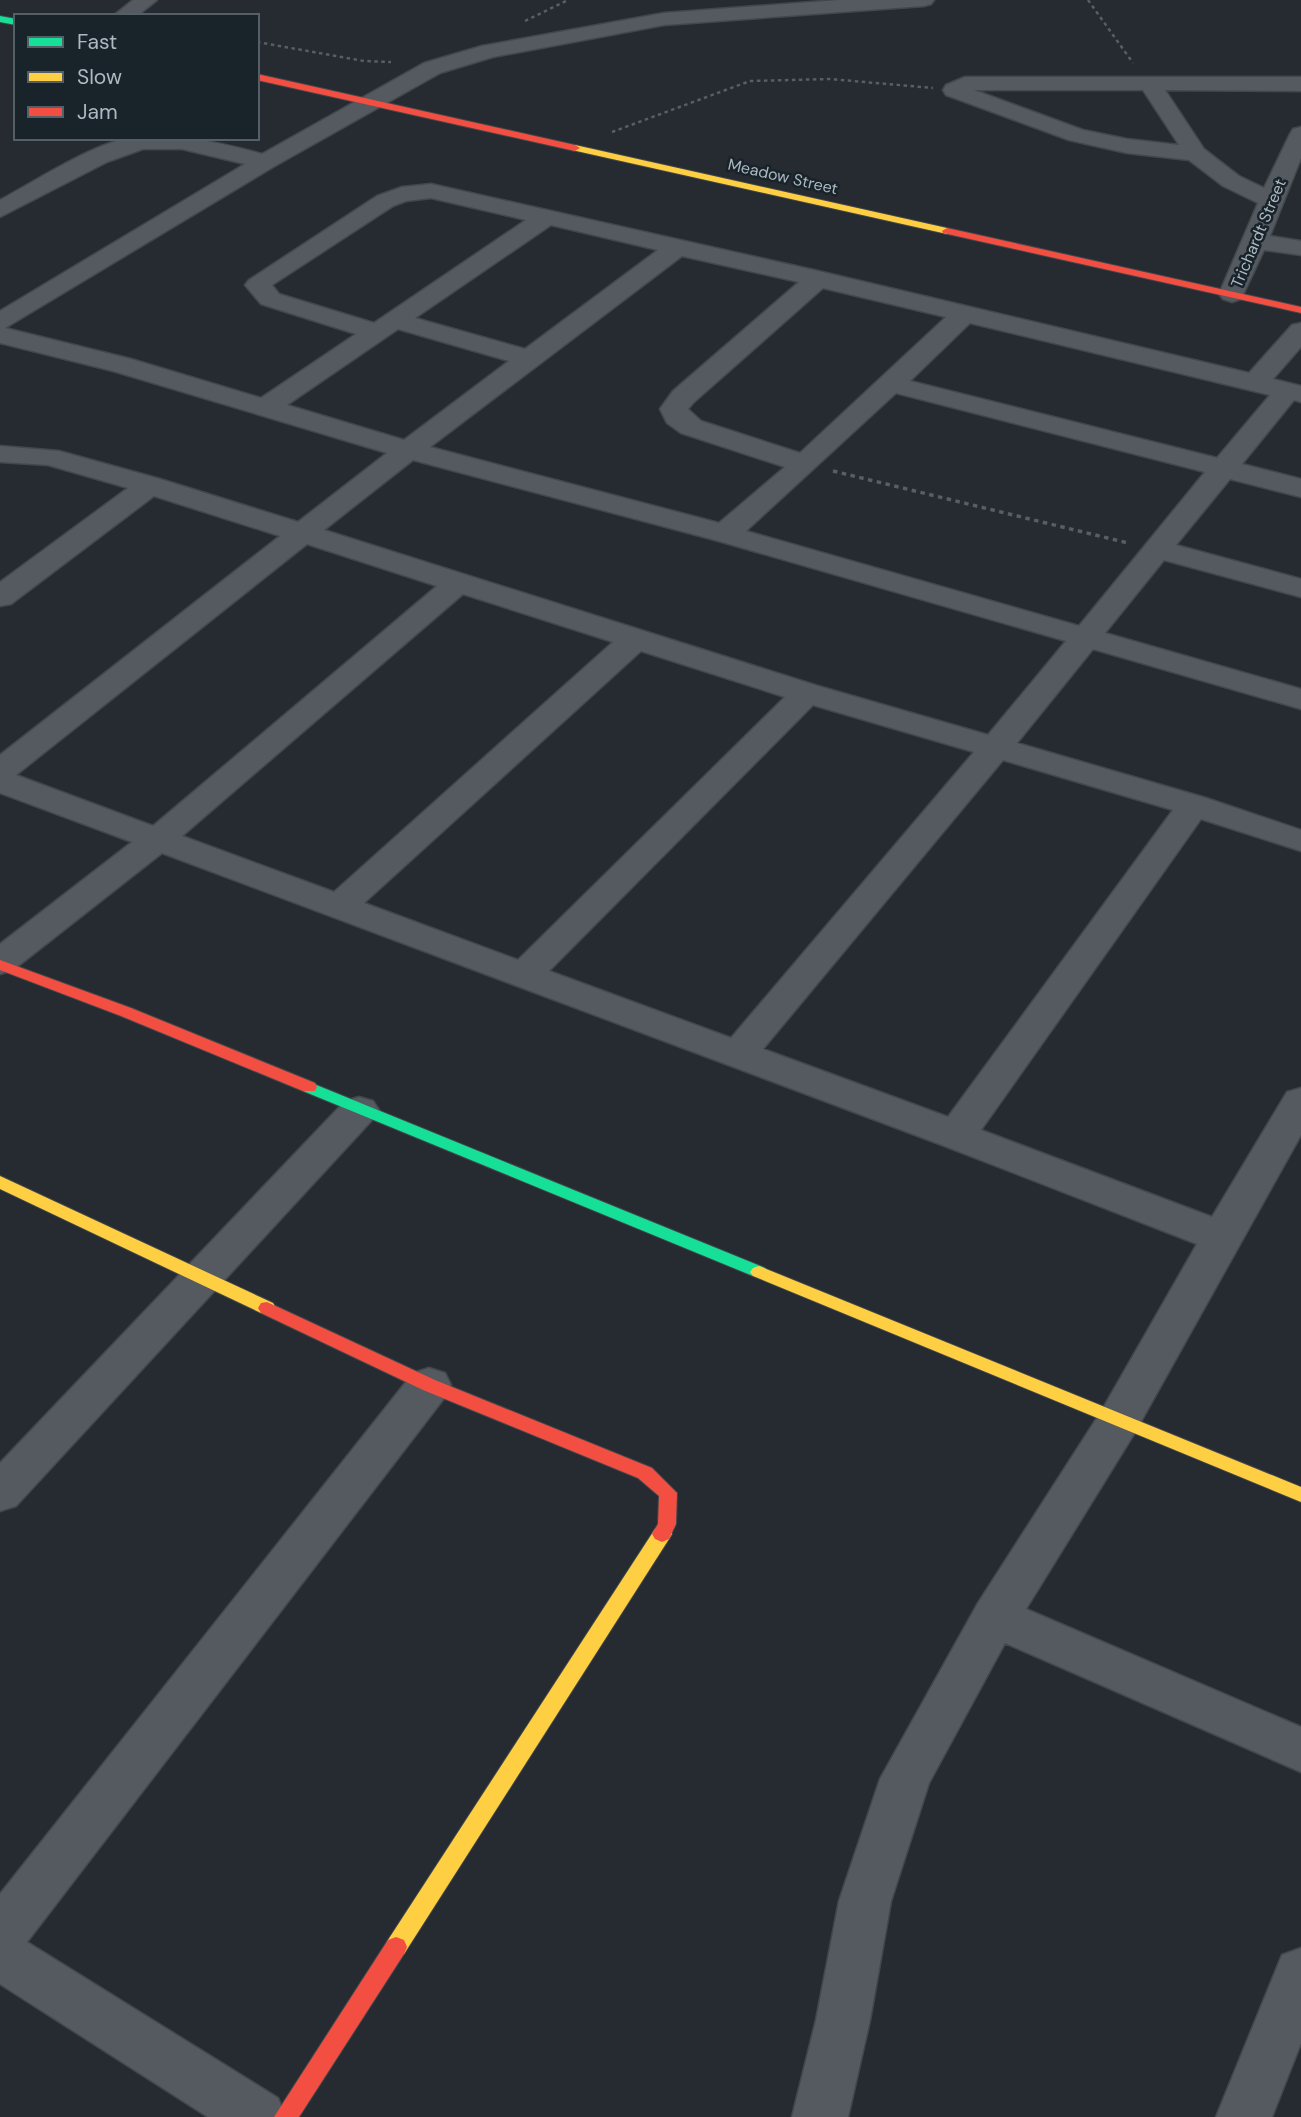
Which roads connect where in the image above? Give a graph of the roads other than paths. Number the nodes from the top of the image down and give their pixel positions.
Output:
1 (147, 0) edge
2 (924, 0) edge
3 (126, 14) edge
4 (259, 77) edge
5 (1301, 84) edge
6 (1151, 85) junction
7 (369, 102) junction
8 (1301, 134) edge
9 (1196, 154) junction
10 (265, 162) junction
11 (1293, 170) edge
12 (1271, 200) junction
13 (0, 210) edge
14 (547, 217) junction
15 (1256, 241) junction
16 (678, 247) junction
17 (1301, 248) edge
18 (818, 279) junction
19 (1232, 294) junction
20 (1301, 310) edge
21 (965, 314) junction
22 (0, 322) edge
23 (386, 326) junction
24 (1301, 331) edge
25 (0, 335) edge
26 (529, 359) junction
27 (1255, 383) junction
28 (891, 384) junction
29 (1294, 393) edge
30 (266, 407) junction
31 (408, 450) junction
32 (0, 454) edge
33 (805, 464) junction
34 (1225, 468) junction
35 (150, 485) junction
36 (1301, 488) edge
37 (303, 533) junction
38 (725, 534) junction
39 (1156, 549) junction
40 (458, 583) junction
41 (1301, 588) edge
42 (0, 597) edge
43 (1084, 635) junction
44 (635, 639) junction
45 (807, 693) junction
46 (1301, 699) edge
47 (996, 747) junction
48 (0, 771) edge
49 (0, 781) edge
50 (1194, 805) junction
51 (158, 839) junction
52 (1301, 841) edge
53 (340, 906) junction
54 (0, 963) edge
55 (524, 975) junction
56 (738, 1054) junction
57 (1301, 1101) edge
58 (359, 1110) junction
59 (956, 1135) junction
60 (0, 1182) edge
61 (1221, 1237) junction
62 (202, 1278) junction
63 (429, 1385) junction
64 (1118, 1422) junction
65 (0, 1493) edge
66 (1301, 1495) edge
67 (995, 1617) junction
68 (1301, 1751) edge
69 (0, 1935) edge
70 (0, 1954) edge
71 (1301, 1973) edge
72 (258, 2117) edge
73 (286, 2117) edge
74 (820, 2117) edge
75 (1244, 2117) edge

1 - 3 street
2 - 7 street
4 - 7 street, Meadow Street
5 - 6 street
6 - 9 street
6 - 9 street
7 - 10 street
7 - 19 street, Meadow Street
8 - 11 street, Trichardt Street
9 - 12 street
10 - 13 street
10 - 22 street
11 - 12 street, Trichardt Street
12 - 15 street, Trichardt Street
14 - 16 street
14 - 23 street
14 - 23 street
15 - 17 street
15 - 19 street, Trichardt Street
16 - 18 street
16 - 26 street
18 - 21 street
18 - 33 street
19 - 20 street, Meadow Street
21 - 27 street
21 - 28 street
23 - 26 street
23 - 30 street
24 - 27 street
25 - 30 street
26 - 31 street
27 - 29 street
28 - 33 street
28 - 34 street
29 - 34 street
30 - 31 street
31 - 37 street
31 - 38 street
32 - 35 street
33 - 38 street
34 - 36 street
34 - 39 street
35 - 37 street
35 - 42 street
37 - 40 street
37 - 48 street
38 - 43 street
39 - 41 street
39 - 43 street
40 - 44 street
40 - 51 street
43 - 46 street
43 - 47 street
44 - 45 street
44 - 53 street
45 - 47 street
45 - 55 street
47 - 50 street
47 - 56 street
49 - 51 street
50 - 52 street
50 - 59 street
51 - 53 street
51 - 54 street
53 - 55 street
54 - 58 street
55 - 56 street
56 - 59 street
57 - 61 street
58 - 62 street
58 - 64 street
59 - 61 street
60 - 62 street
61 - 64 street
62 - 63 street
62 - 65 street
63 - 69 street
63 - 73 street
64 - 66 street
64 - 67 street
67 - 68 street
67 - 74 street
70 - 72 street
71 - 75 street

